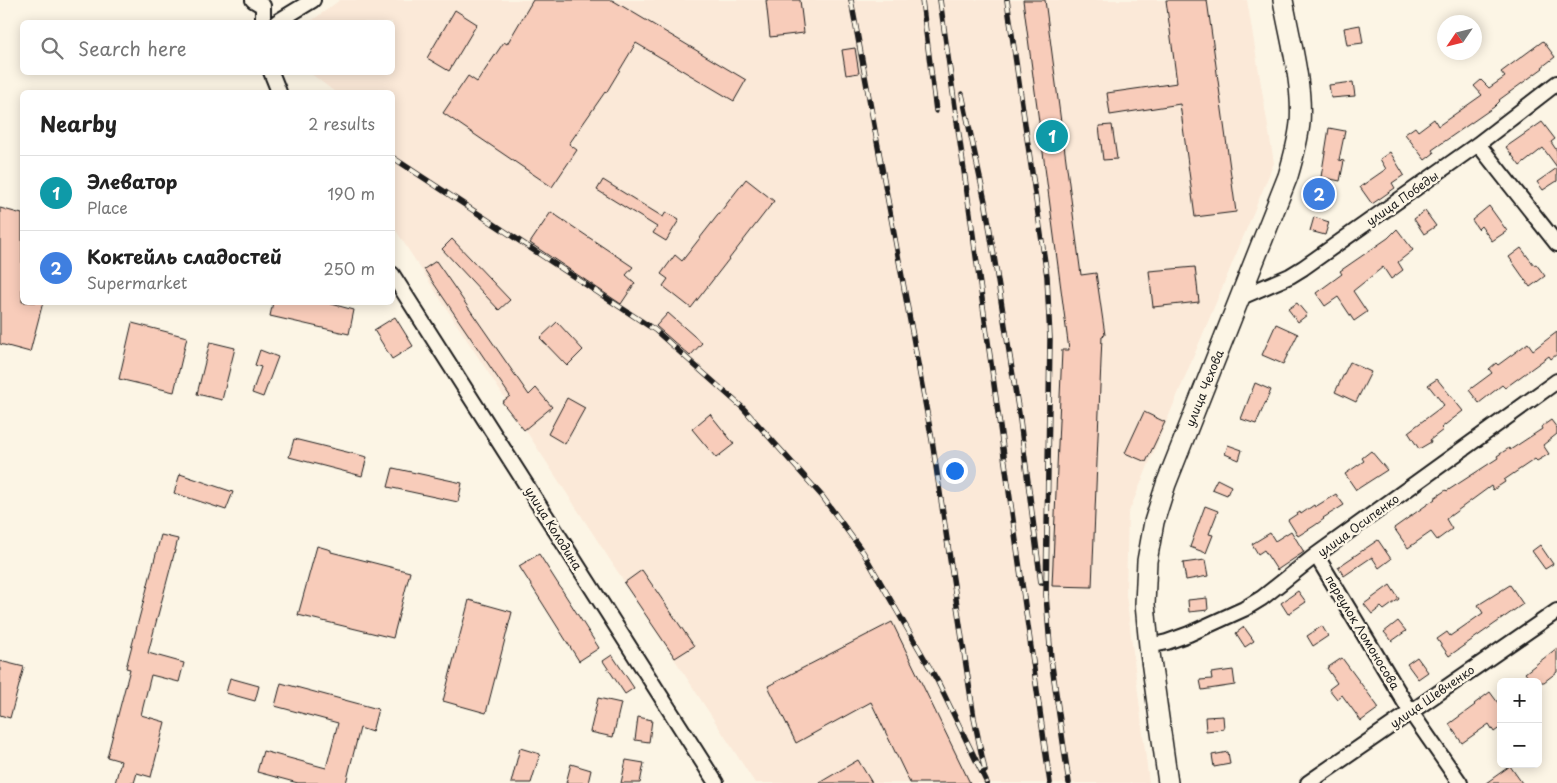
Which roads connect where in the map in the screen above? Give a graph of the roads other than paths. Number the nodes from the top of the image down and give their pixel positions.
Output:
1 (313, 0) edge
2 (1283, 0) edge
3 (258, 3) edge
4 (262, 20) edge
5 (280, 20) edge
6 (272, 75) edge
7 (1557, 83) edge
8 (278, 90) edge
9 (1478, 144) junction
10 (1557, 244) edge
11 (395, 279) edge
12 (1239, 298) junction
13 (1557, 381) edge
14 (1316, 555) junction
15 (1557, 611) edge
16 (1148, 646) junction
17 (1410, 711) junction
18 (716, 783) edge
19 (1168, 783) edge
20 (1308, 783) edge
21 (1460, 783) edge

1 - 5 street
2 - 12 main road, улица Чехова
3 - 4 street
6 - 8 street
7 - 9 street, улица Победы
9 - 10 street
9 - 12 street, улица Победы
11 - 18 street, улица Колодина
12 - 16 main road, улица Чехова
13 - 14 street, улица Осипенко
14 - 16 street, улица Осипенко
14 - 17 street, переулок Ломоносова
15 - 17 street, улица Шевченко
16 - 19 main road, улица Чехова
17 - 20 street, улица Шевченко
17 - 21 street, переулок Ломоносова

